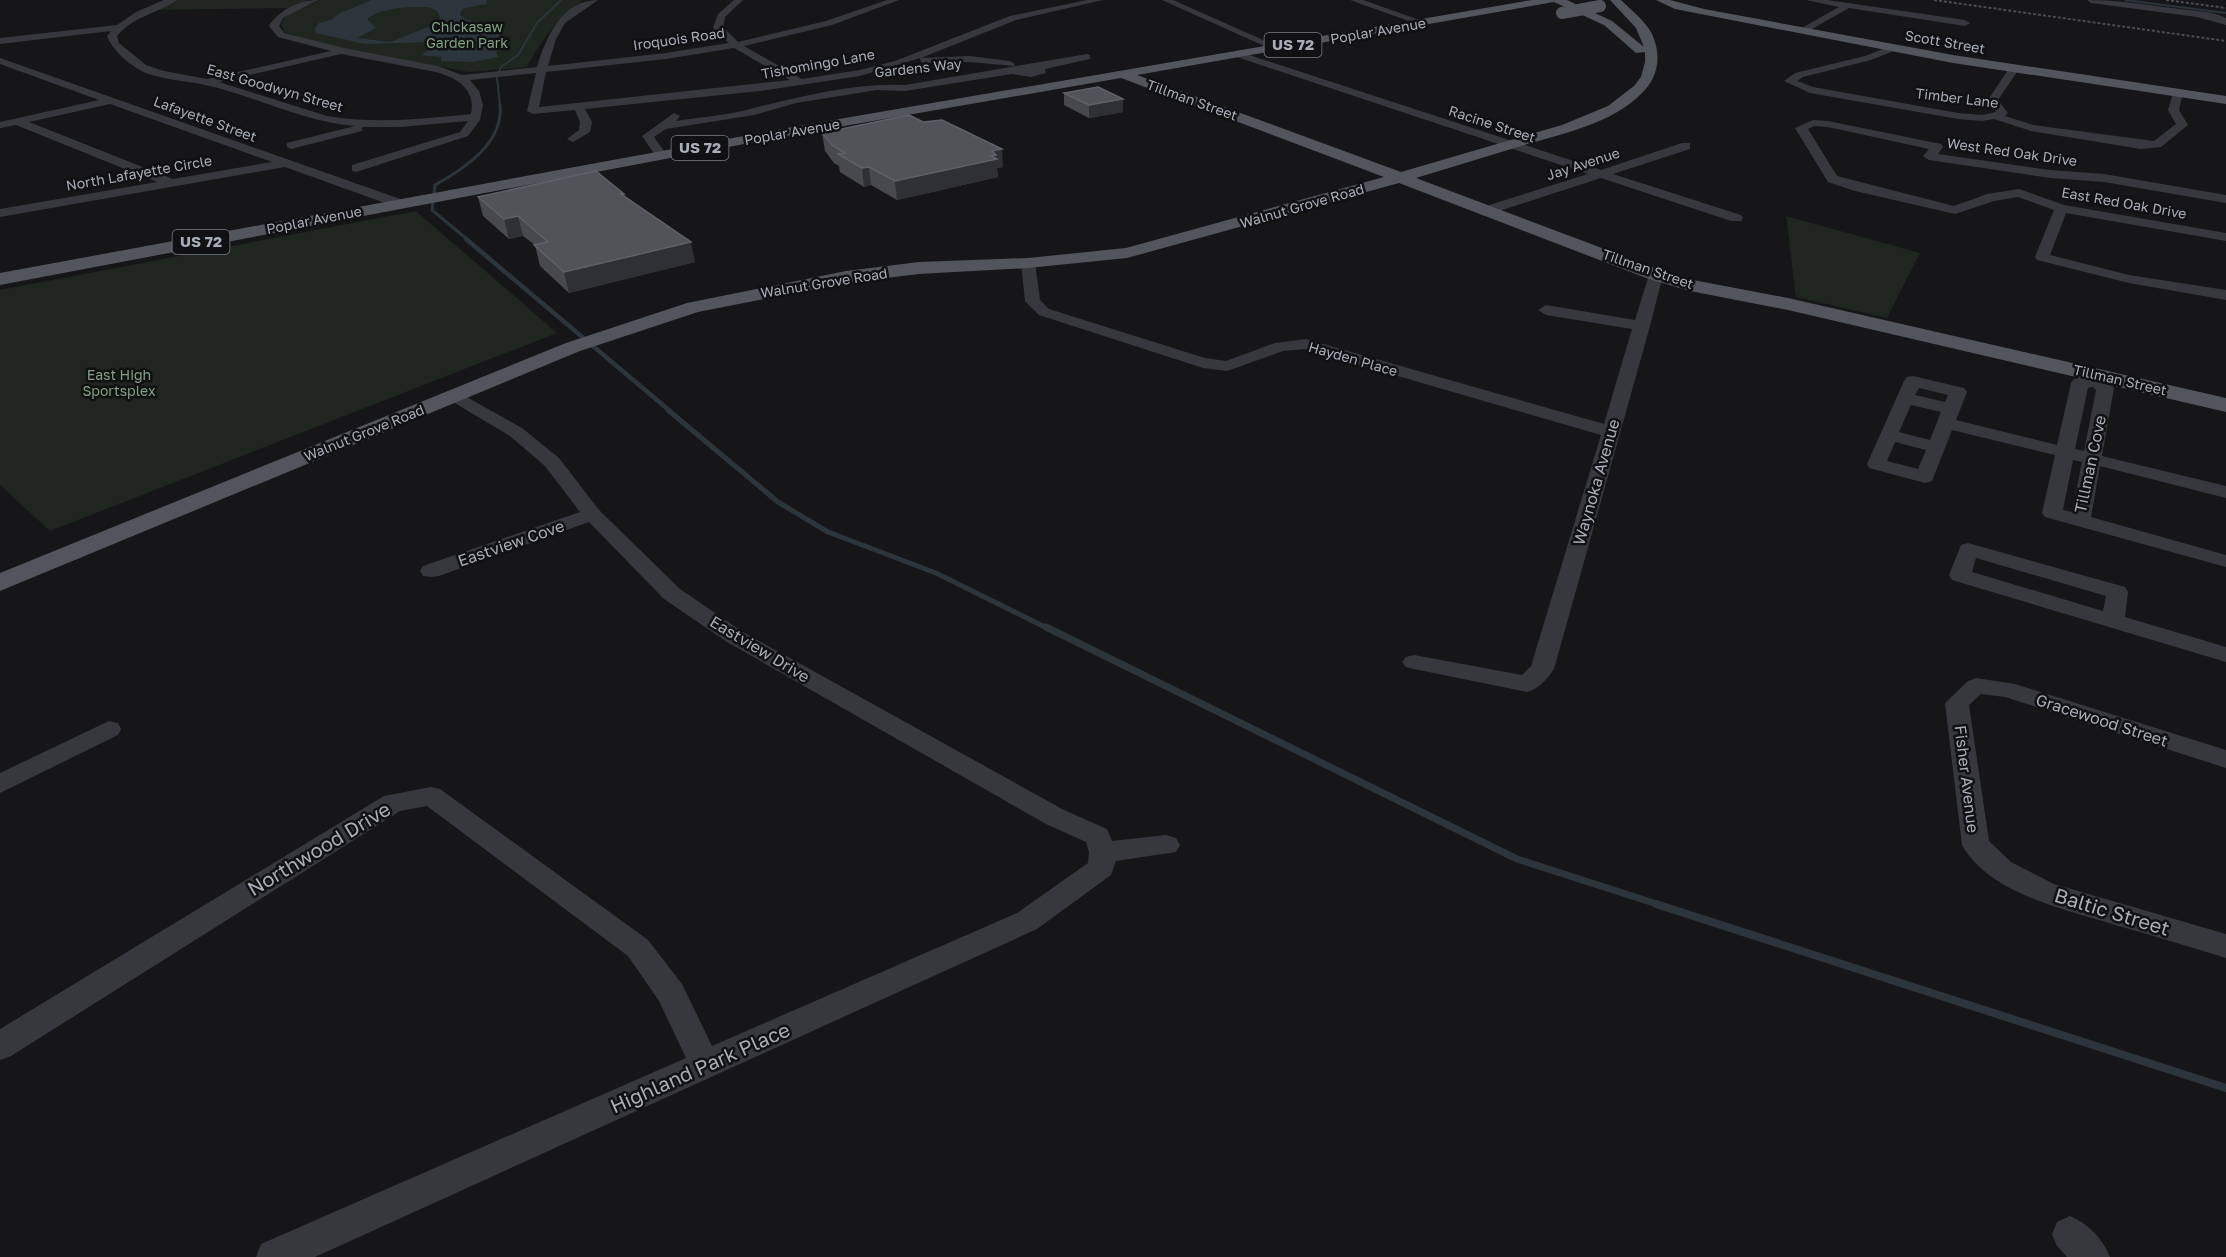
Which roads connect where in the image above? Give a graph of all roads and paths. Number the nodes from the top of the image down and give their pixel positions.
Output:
1 (173, 0) edge
2 (314, 0) edge
3 (594, 0) edge
4 (739, 0) edge
5 (895, 0) edge
6 (1091, 0) edge
7 (1166, 0) edge
8 (1354, 0) edge
9 (1483, 0) edge
10 (1551, 0) edge
11 (1558, 0) edge
12 (1614, 0) edge
13 (1661, 0) edge
14 (1810, 0) edge
15 (2091, 0) edge
16 (1847, 6) junction
17 (1547, 11) junction
18 (2226, 22) edge
19 (1423, 23) junction
20 (1965, 23) dead end
21 (118, 28) junction
22 (1803, 31) junction
23 (0, 41) edge
24 (736, 45) junction
25 (1276, 48) junction
26 (1893, 48) junction
27 (344, 51) junction
28 (1240, 55) junction
29 (1087, 57) dead end
30 (1650, 59) junction
31 (0, 60) edge
32 (899, 63) junction
33 (921, 68) dead end
34 (1016, 69) junction
35 (2014, 69) junction
36 (541, 70) junction
37 (1124, 75) junction
38 (460, 78) junction
39 (948, 81) junction
40 (208, 82) junction
41 (800, 82) junction
42 (812, 86) dead end
43 (962, 91) dead end
44 (710, 93) junction
45 (2178, 93) junction
46 (830, 95) junction
47 (2226, 99) edge
48 (109, 100) junction
49 (850, 106) dead end
50 (579, 107) junction
51 (1995, 116) junction
52 (475, 117) junction
53 (17, 121) junction
54 (0, 125) edge
55 (374, 125) junction
56 (668, 126) junction
57 (573, 139) dead end
58 (1509, 145) junction
59 (291, 146) dead end
60 (1686, 146) dead end
61 (661, 155) junction
62 (284, 163) junction
63 (356, 168) dead end
64 (1599, 174) junction
65 (1400, 178) junction
66 (1832, 179) joint
67 (2127, 182) junction
68 (171, 183) junction
69 (2019, 193) junction
70 (2226, 199) edge
71 (401, 204) junction
72 (2061, 208) junction
73 (1488, 210) junction
74 (0, 213) edge
75 (1736, 218) dead end
76 (2226, 237) edge
77 (1028, 263) junction
78 (1656, 275) junction
79 (0, 279) edge
80 (2226, 295) edge
81 (1546, 310) dead end
82 (1642, 326) junction
83 (2096, 378) junction
84 (454, 395) junction
85 (2226, 405) edge
86 (1948, 416) junction
87 (2070, 429) junction
88 (1611, 432) junction
89 (1889, 435) junction
90 (2097, 435) junction
91 (1936, 447) junction
92 (2065, 452) junction
93 (2092, 458) junction
94 (2226, 492) edge
95 (592, 514) junction
96 (2079, 520) junction
97 (2226, 561) edge
98 (431, 571) dead end
99 (0, 583) edge
100 (2113, 620) junction
101 (2226, 655) edge
102 (1414, 662) dead end
103 (1976, 686) joint
104 (109, 729) dead end
105 (2226, 759) edge
106 (0, 784) edge
107 (1166, 845) dead end
108 (1102, 852) junction
109 (2001, 869) joint
110 (2226, 946) edge
111 (0, 1046) edge
112 (705, 1065) junction
113 (274, 1257) edge

1 - 21 street
2 - 27 street
3 - 36 street
4 - 24 street
5 - 24 street, Iroquois Road
6 - 32 street, Tishomingo Lane
7 - 25 street
8 - 19 street
9 - 19 main road, US 72
10 - 17 main road
11 - 30 main road
12 - 17 main road, US 72, bridge
12 - 30 main road
13 - 22 main road, Scott Street
14 - 16 street
15 - 18 street
16 - 20 street
16 - 22 street
17 - 19 main road, US 72
19 - 25 main road, Poplar Avenue / US 72
21 - 23 street
21 - 40 street, East Goodwyn Street
22 - 26 main road, Scott Street
24 - 36 street, Iroquois Road
24 - 41 street
25 - 28 main road, Poplar Avenue / US 72
26 - 35 main road, Scott Street
26 - 51 street, Timber Lane
27 - 38 street
27 - 40 street
28 - 37 main road, Poplar Avenue / US 72
28 - 58 street, Racine Street
29 - 34 street, Gardens Way
30 - 58 main road, Walnut Grove Road
31 - 48 street, Lafayette Street
32 - 34 street
32 - 41 street, Tishomingo Lane
33 - 39 street
34 - 39 street, Gardens Way
35 - 45 main road, Scott Street
35 - 51 street
36 - 38 street, Iroquois Road
36 - 50 street, Tishomingo Lane
37 - 61 main road, Poplar Avenue / US 72
37 - 65 main road, Tillman Street
38 - 52 street
39 - 43 street
39 - 46 street, Gardens Way
40 - 55 street, East Goodwyn Street
41 - 44 street, Tishomingo Lane
42 - 46 street
44 - 50 street, Tishomingo Lane
44 - 56 street
45 - 47 main road, Scott Street
45 - 51 street, Timber Lane
46 - 49 street
46 - 56 street, Gardens Way
48 - 53 street
48 - 62 street, Lafayette Street
50 - 57 street
52 - 55 street
52 - 63 street
53 - 54 street
53 - 68 street
55 - 59 street
56 - 61 street
58 - 64 street, Racine Street
58 - 65 main road, Walnut Grove Road
60 - 64 street, Jay Avenue
61 - 71 main road, Poplar Avenue / US 72
62 - 68 street, North Lafayette Circle
62 - 71 street, Lafayette Street
64 - 73 street, Jay Avenue
64 - 75 street, Racine Street
65 - 73 main road, Tillman Street
65 - 77 main road, Walnut Grove Road
66 - 67 street, West Red Oak Drive
66 - 69 street, East Red Oak Drive
67 - 69 street, East Red Oak Drive
67 - 70 street, West Red Oak Drive
68 - 74 street, North Lafayette Circle
69 - 72 street, East Red Oak Drive
71 - 79 main road, Poplar Avenue / US 72
72 - 76 street, East Red Oak Drive
72 - 80 street
73 - 78 main road, Tillman Street
77 - 84 main road, Walnut Grove Road
77 - 88 street, Hayden Place
78 - 82 street, Waynoka Avenue
78 - 83 main road, Tillman Street
81 - 82 street
82 - 88 street, Waynoka Avenue
83 - 85 main road, Tillman Street
83 - 87 street, Tillman Cove
83 - 90 street, Tillman Cove
84 - 95 street, Eastview Drive
84 - 99 main road, Walnut Grove Road
86 - 89 street
86 - 91 street
86 - 92 street
87 - 90 street
87 - 92 street, Tillman Cove
88 - 102 street, Waynoka Avenue
89 - 91 street
89 - 91 street
90 - 93 street, Tillman Cove
92 - 93 street
92 - 96 street, Tillman Cove
93 - 94 street
93 - 96 street, Tillman Cove
95 - 98 street, Eastview Cove
95 - 108 street, Eastview Drive
96 - 97 street
100 - 100 street
100 - 101 street
103 - 105 street, Gracewood Street
103 - 109 street, Fisher Avenue
104 - 106 street
107 - 108 street
108 - 112 street, Highland Park Place
109 - 110 street, Baltic Street
111 - 112 street, Northwood Drive
112 - 113 street, Highland Park Place

